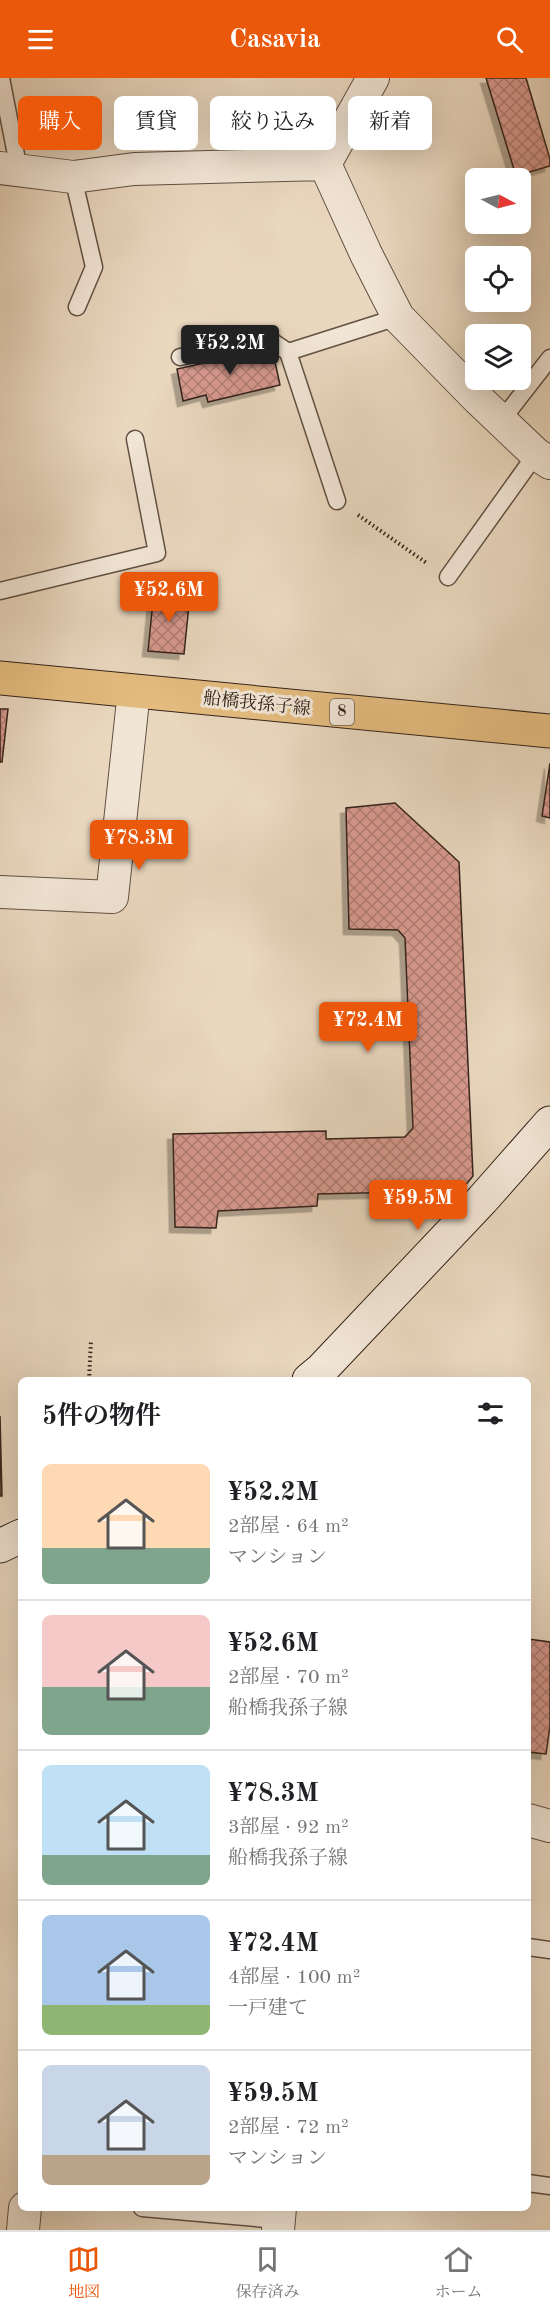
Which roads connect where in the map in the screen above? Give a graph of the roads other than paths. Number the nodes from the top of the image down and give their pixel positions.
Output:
1 (1, 78) edge
2 (373, 78) edge
3 (326, 164) junction
4 (10, 169) edge
5 (73, 177) junction
6 (77, 307) dead end
7 (398, 317) junction
8 (288, 352) junction
9 (180, 357) dead end
10 (550, 358) edge
11 (501, 422) junction
12 (135, 439) dead end
13 (543, 459) edge
14 (337, 501) road end
15 (448, 577) road end
16 (0, 591) edge
17 (0, 678) edge
18 (134, 691) junction
19 (550, 731) edge
20 (0, 892) edge
21 (550, 1123) edge
22 (318, 1377) edge
23 (18, 1537) edge
24 (0, 1546) edge
25 (531, 1821) edge
26 (550, 1826) edge
27 (531, 1947) edge
28 (550, 1950) edge
29 (531, 2183) edge
30 (550, 2186) edge
31 (25, 2211) edge
32 (179, 2211) edge
33 (279, 2219) edge
34 (23, 2230) edge

1 - 4 lane
2 - 3 street
3 - 5 street
3 - 7 street
4 - 5 street
5 - 6 lane
7 - 8 lane
7 - 11 street
8 - 9 lane
8 - 14 lane
10 - 11 lane
11 - 13 street
12 - 16 lane
13 - 15 lane
17 - 18 main road, 船橋我孫子線 / 8
18 - 19 main road, 船橋我孫子線 / 8
18 - 20 street
21 - 22 street
23 - 24 street
25 - 26 street
27 - 28 lane
29 - 30 lane
31 - 34 street
32 - 33 lane

